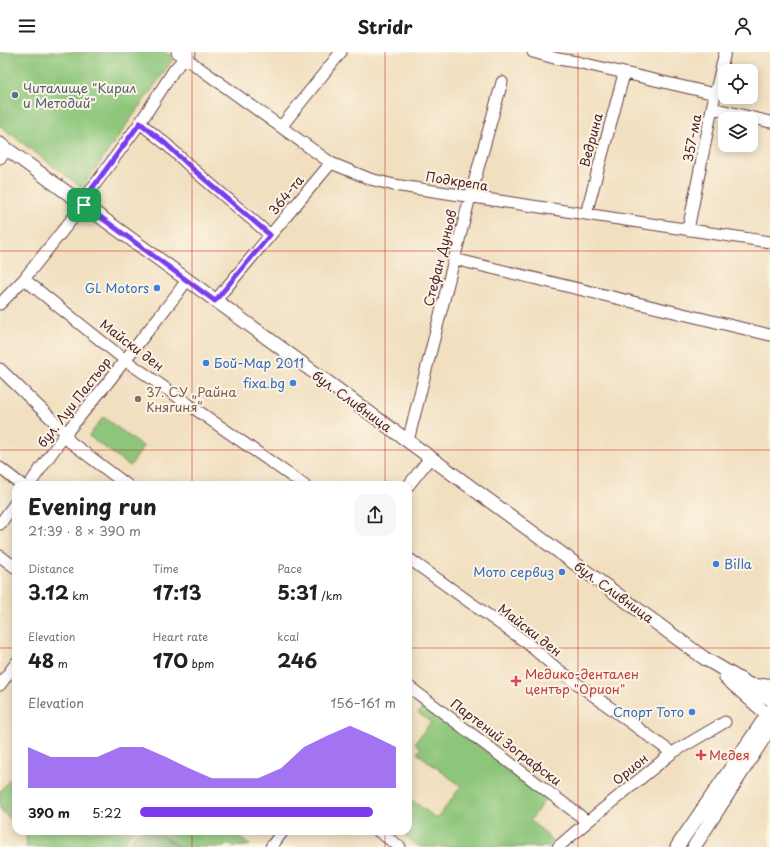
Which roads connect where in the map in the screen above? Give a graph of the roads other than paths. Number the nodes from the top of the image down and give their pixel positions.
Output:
1 (341, 52) edge
2 (533, 52) edge
3 (725, 52) edge
4 (184, 54) edge
5 (624, 74) junction
6 (502, 82) dead end
7 (715, 94) junction
8 (712, 108) junction
9 (770, 122) edge
10 (140, 123) junction
11 (281, 127) junction
12 (3, 151) edge
13 (331, 163) junction
14 (470, 197) junction
15 (84, 205) junction
16 (586, 214) junction
17 (688, 230) junction
18 (270, 235) junction
19 (770, 242) edge
20 (454, 259) junction
21 (24, 279) junction
22 (187, 280) junction
23 (215, 301) junction
24 (0, 304) edge
25 (770, 335) edge
26 (124, 360) junction
27 (0, 369) edge
28 (66, 433) junction
29 (408, 441) junction
30 (430, 458) junction
31 (0, 468) edge
32 (17, 481) edge
33 (32, 481) edge
34 (121, 481) edge
35 (298, 481) edge
36 (412, 481) edge
37 (12, 508) edge
38 (0, 524) edge
39 (0, 556) edge
40 (412, 561) edge
41 (12, 565) edge
42 (704, 658) junction
43 (12, 668) edge
44 (748, 684) junction
45 (0, 685) edge
46 (770, 685) edge
47 (412, 689) edge
48 (770, 699) edge
49 (769, 715) edge
50 (725, 722) dead end
51 (770, 728) edge
52 (770, 747) edge
53 (672, 753) junction
54 (752, 756) junction
55 (587, 822) junction
56 (280, 835) edge
57 (384, 835) edge
58 (271, 847) edge
59 (400, 847) edge
60 (558, 847) edge
61 (677, 847) edge
62 (694, 847) edge

1 - 11 street
2 - 5 street
3 - 7 street, 357-ма
4 - 10 street
4 - 11 street, Подкрепа
5 - 7 street
5 - 16 street, Ведрина
6 - 14 street, Стефан Дуньов
7 - 8 street, 357-ма
8 - 9 street
8 - 17 street, 357-ма
10 - 15 street
10 - 18 street
11 - 13 street, Подкрепа
12 - 15 main road, бул. Сливница
13 - 14 street, Подкрепа
13 - 18 street, 364-та
14 - 16 street, Подкрепа
14 - 20 street, Стефан Дуньов
15 - 21 street
15 - 22 main road, бул. Сливница
16 - 17 street, Подкрепа
17 - 19 street, Подкрепа
18 - 23 street, 364-та
20 - 25 street
20 - 29 street, Стефан Дуньов
21 - 24 street
21 - 26 street, Майски ден
22 - 23 main road, бул. Сливница
22 - 26 street, бул. Луи Пастьор
23 - 29 main road, бул. Сливница
26 - 28 street, бул. Луи Пастьор
26 - 35 street, Майски ден
27 - 28 street
28 - 33 street, бул. Луи Пастьор
28 - 34 street
29 - 30 main road, бул. Сливница
30 - 36 street
30 - 42 main road, бул. Сливница
31 - 32 street
37 - 38 street
39 - 41 street
40 - 53 street, Майски ден
42 - 44 main road, бул. Сливница
42 - 49 main road, бул. Сливница
43 - 45 street
44 - 46 main road
44 - 48 main road, бул. Сливница
47 - 55 street, Партений Зографски
49 - 61 main road
50 - 53 street, Орион
51 - 54 main road
52 - 54 main road
53 - 55 street, Орион
54 - 62 main road
55 - 60 street, Орион
56 - 58 street
57 - 59 street

